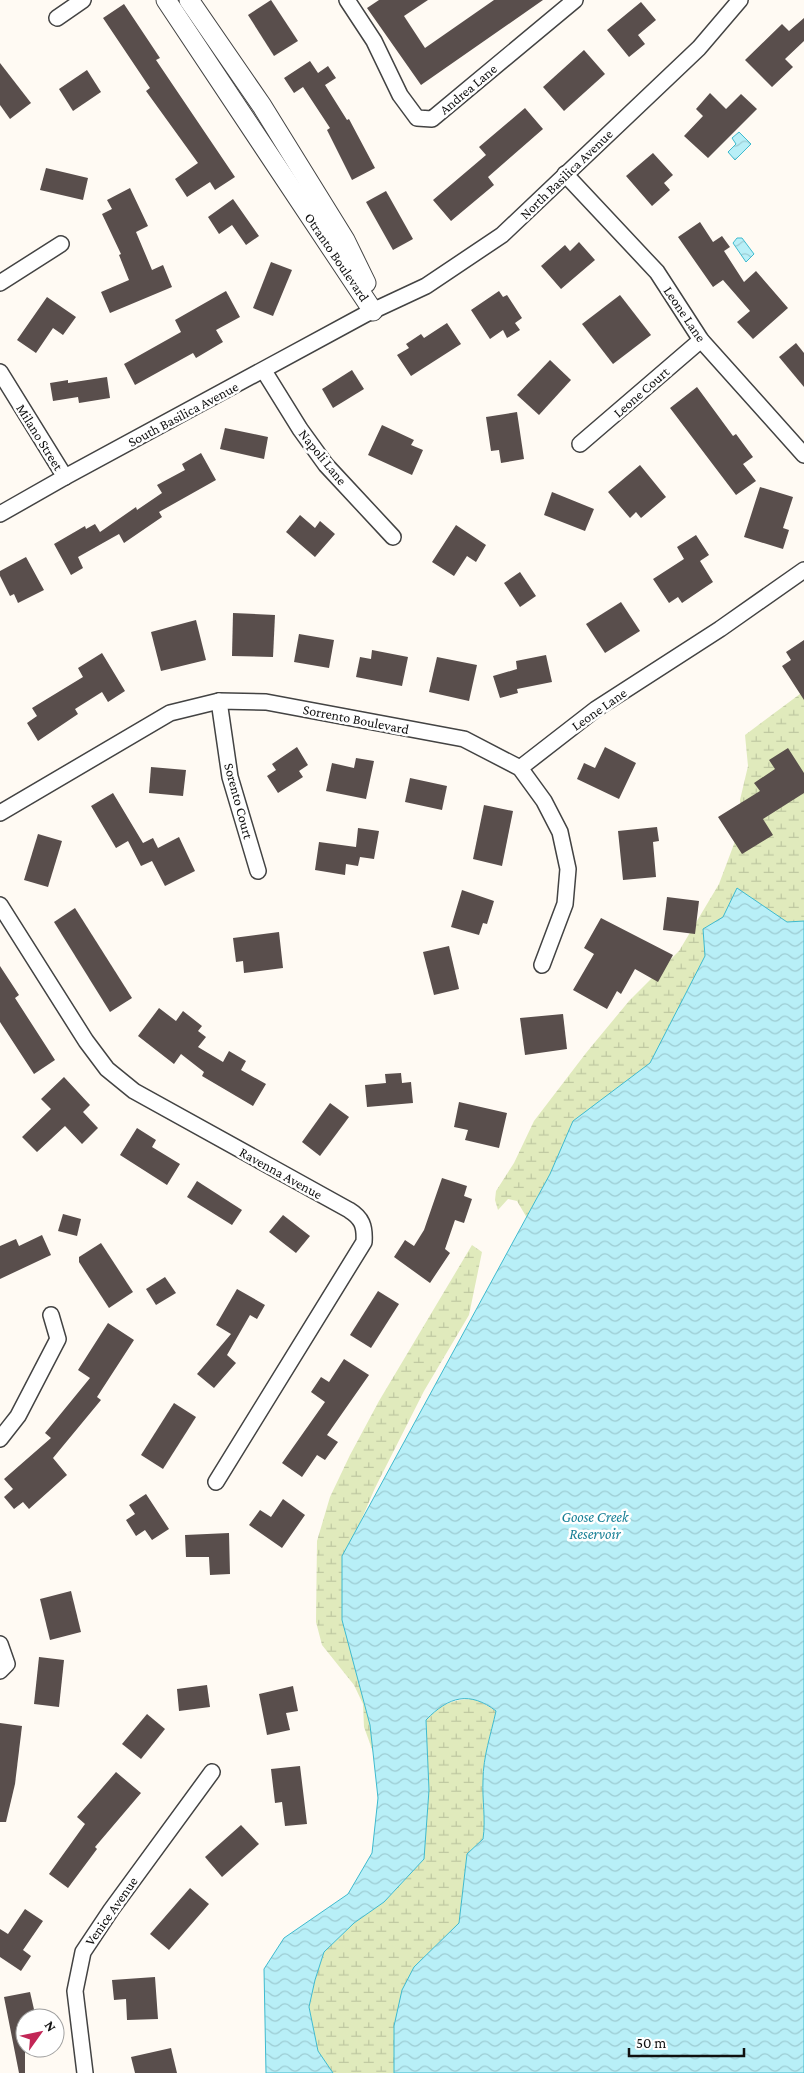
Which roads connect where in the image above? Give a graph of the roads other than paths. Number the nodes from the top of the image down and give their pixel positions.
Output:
1 (83, 0) edge
2 (166, 0) edge
3 (188, 0) edge
4 (347, 0) edge
5 (575, 0) edge
6 (740, 0) edge
7 (57, 18) dead end
8 (565, 174) junction
9 (62, 244) dead end
10 (0, 283) edge
11 (370, 312) junction
12 (701, 340) junction
13 (264, 371) junction
14 (0, 372) edge
15 (580, 444) dead end
16 (804, 455) edge
17 (65, 477) junction
18 (0, 514) edge
19 (393, 537) dead end
20 (804, 570) edge
21 (219, 701) junction
22 (520, 768) junction
23 (0, 814) edge
24 (258, 871) dead end
25 (0, 905) edge
26 (542, 965) dead end
27 (52, 1315) dead end
28 (0, 1439) edge
29 (216, 1482) dead end
30 (0, 1644) edge
31 (0, 1671) edge
32 (212, 1772) dead end
33 (86, 2073) edge

1 - 7 street
2 - 11 street, Otranto Boulevard
3 - 11 street, Otranto Boulevard
4 - 5 street, Andrea Lane
6 - 8 street, North Basilica Avenue
8 - 11 street, North Basilica Avenue
8 - 12 street, Leone Lane
9 - 10 street
11 - 13 street, South Basilica Avenue
12 - 15 street, Leone Court
12 - 16 street, Leone Lane
13 - 17 street, South Basilica Avenue
13 - 19 street, Napoli Lane
14 - 17 street, Milano Street
17 - 18 street, South Basilica Avenue
20 - 22 street, Leone Lane
21 - 22 street, Sorrento Boulevard
21 - 23 street, Sorrento Boulevard
21 - 24 street, Sorento Court
22 - 26 street, Sorrento Boulevard
25 - 29 street, Ravenna Avenue
27 - 28 street
30 - 31 street
32 - 33 street, Venice Avenue

